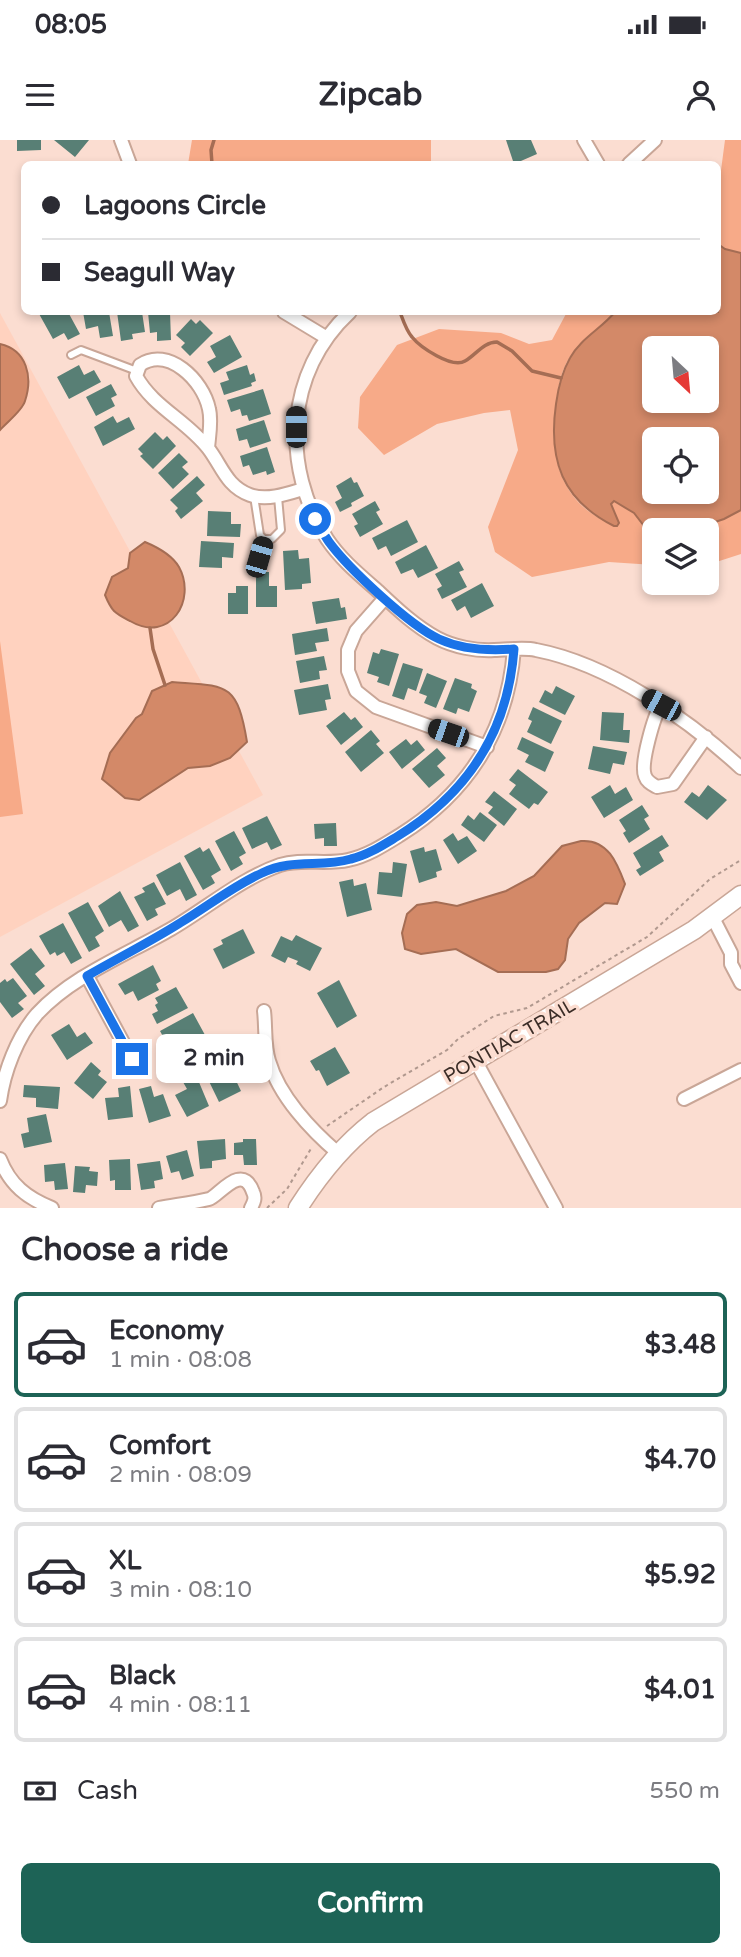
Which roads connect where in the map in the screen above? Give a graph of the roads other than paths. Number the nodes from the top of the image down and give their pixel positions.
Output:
1 (121, 140) edge
2 (584, 140) edge
3 (655, 140) edge
4 (129, 161) edge
5 (596, 161) edge
6 (632, 161) edge
7 (289, 315) edge
8 (347, 315) edge
9 (327, 338) junction
10 (71, 355) dead end
11 (137, 371) junction
12 (208, 448) junction
13 (303, 489) junction
14 (254, 496) junction
15 (278, 496) junction
16 (264, 539) junction
17 (259, 557) dead end
18 (385, 598) junction
19 (514, 649) junction
20 (661, 705) junction
21 (706, 737) junction
22 (487, 747) junction
23 (741, 768) edge
24 (741, 895) edge
25 (713, 918) junction
26 (736, 956) edge
27 (87, 976) junction
28 (741, 983) edge
29 (264, 1011) dead end
30 (132, 1059) dead end
31 (475, 1060) junction
32 (741, 1070) edge
33 (684, 1099) dead end
34 (0, 1101) edge
35 (338, 1153) junction
36 (0, 1159) edge
37 (3, 1178) edge
38 (217, 1203) edge
39 (52, 1208) edge
40 (159, 1208) edge
41 (251, 1208) edge
42 (298, 1208) edge
43 (556, 1208) edge

1 - 4 street
2 - 5 street
3 - 6 street
7 - 9 street
8 - 9 street
9 - 13 street
10 - 11 lane
11 - 12 street
11 - 12 street
12 - 14 street
13 - 15 street
13 - 18 street
14 - 15 street
14 - 16 lane
15 - 16 lane
16 - 17 lane
18 - 19 street
18 - 22 street
19 - 20 street
19 - 22 street
20 - 21 street
20 - 21 street
21 - 23 street
22 - 27 street
24 - 25 main road, PONTIAC TRAIL
25 - 26 street
25 - 31 main road, PONTIAC TRAIL
26 - 28 street
27 - 30 street
27 - 34 street
29 - 35 street
31 - 35 main road, PONTIAC TRAIL
31 - 43 street
32 - 33 street
35 - 42 main road, PONTIAC TRAIL
36 - 37 street
37 - 39 street
38 - 40 street
38 - 41 street

